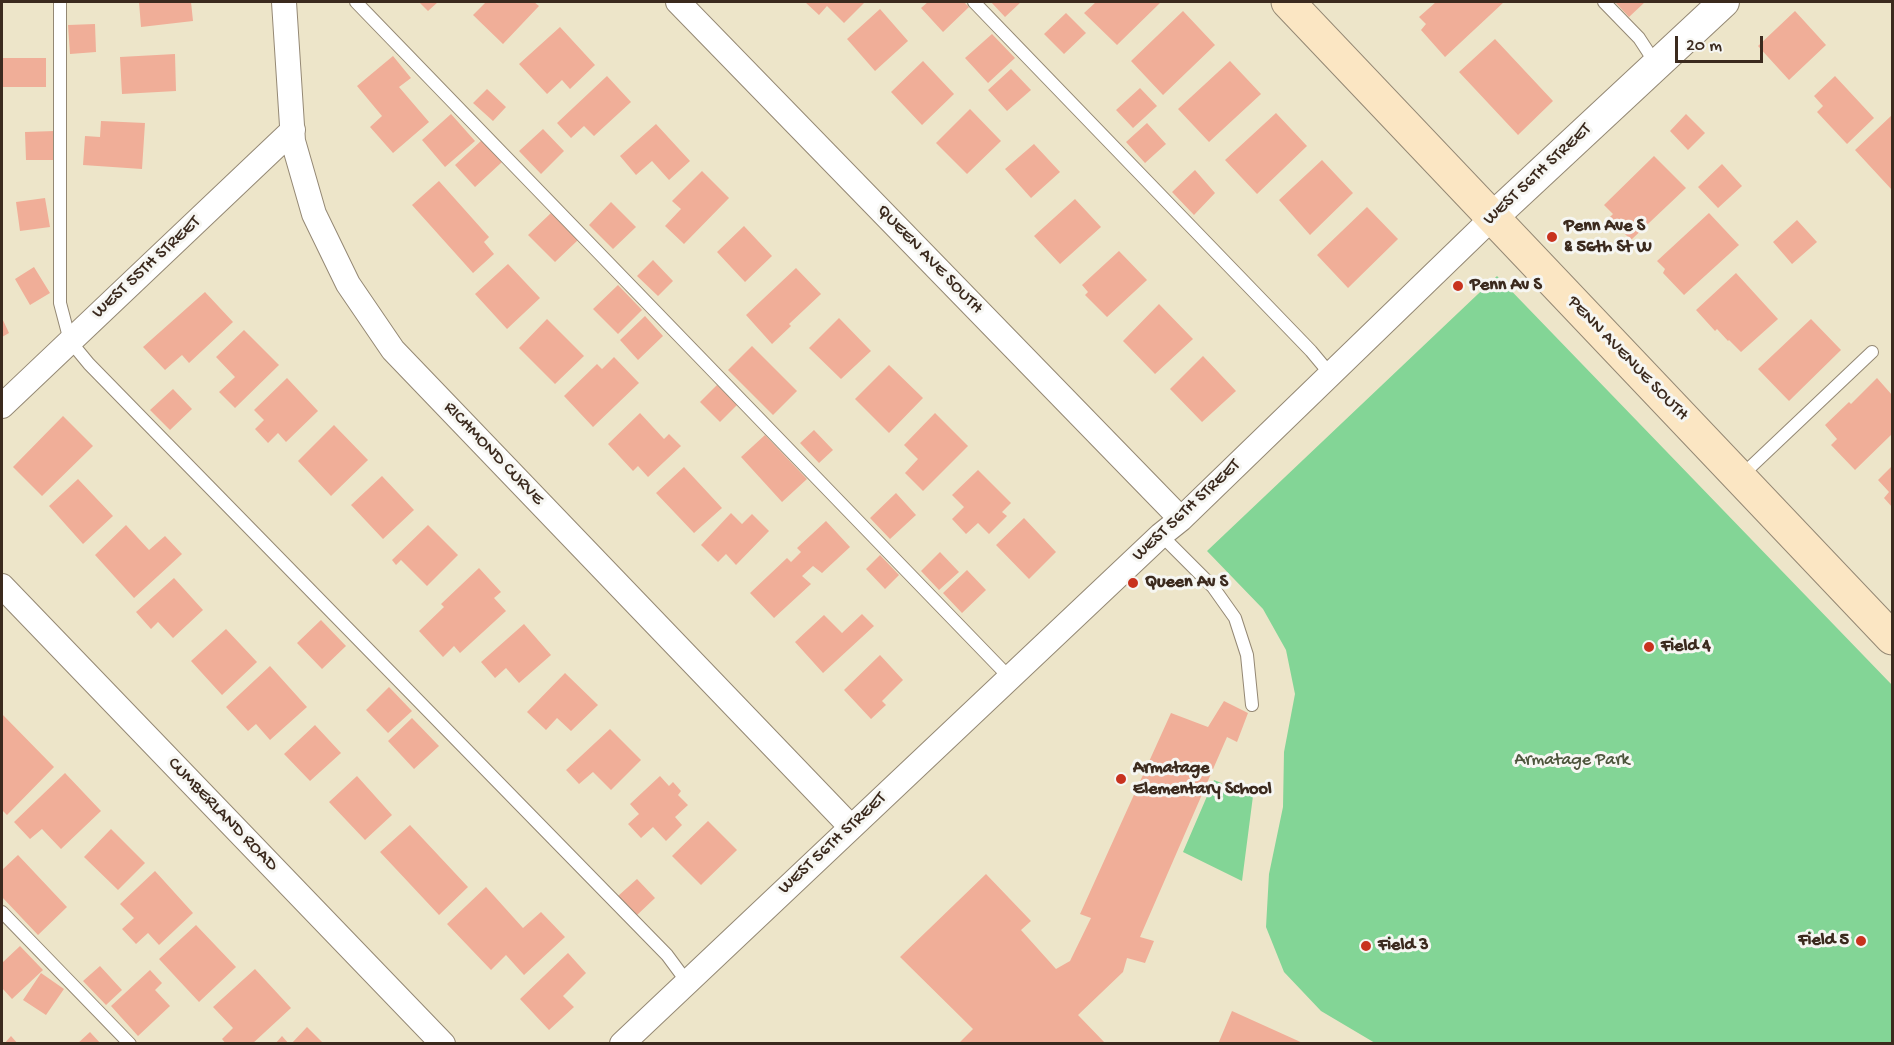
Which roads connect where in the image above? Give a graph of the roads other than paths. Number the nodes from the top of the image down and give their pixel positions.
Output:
1 (60, 2) edge
2 (284, 2) edge
3 (356, 2) edge
4 (678, 2) edge
5 (974, 2) edge
6 (1288, 2) edge
7 (1604, 2) edge
8 (1724, 2) edge
9 (1656, 64) junction
10 (293, 130) junction
11 (1492, 218) junction
12 (70, 341) junction
13 (1872, 352) dead end
14 (1331, 375) junction
15 (2, 405) edge
16 (1739, 477) junction
17 (1181, 519) junction
18 (1161, 535) junction
19 (2, 586) edge
20 (1893, 638) edge
21 (1010, 678) junction
22 (1252, 705) dead end
23 (851, 827) junction
24 (2, 912) edge
25 (687, 982) junction
26 (130, 1044) edge
27 (443, 1044) edge
28 (622, 1044) edge

1 - 12 lane
2 - 10 street, RICHMOND CURVE
3 - 21 lane
4 - 17 street, QUEEN AVE SOUTH
5 - 14 lane
6 - 11 main road, PENN AVENUE SOUTH
7 - 9 lane
8 - 9 street, WEST 56TH STREET
9 - 11 street, WEST 56TH STREET
10 - 12 street, WEST 55TH STREET
10 - 23 street, RICHMOND CURVE
11 - 14 street, WEST 56TH STREET
11 - 16 main road, PENN AVENUE SOUTH
12 - 15 street, WEST 55TH STREET
12 - 25 lane
13 - 16 lane
14 - 17 street, WEST 56TH STREET
16 - 20 main road, PENN AVENUE SOUTH
17 - 18 street, WEST 56TH STREET
18 - 21 street, WEST 56TH STREET
18 - 22 lane
19 - 27 street, CUMBERLAND ROAD
21 - 23 street, WEST 56TH STREET
23 - 25 street, WEST 56TH STREET
24 - 26 lane
25 - 28 street, WEST 56TH STREET

